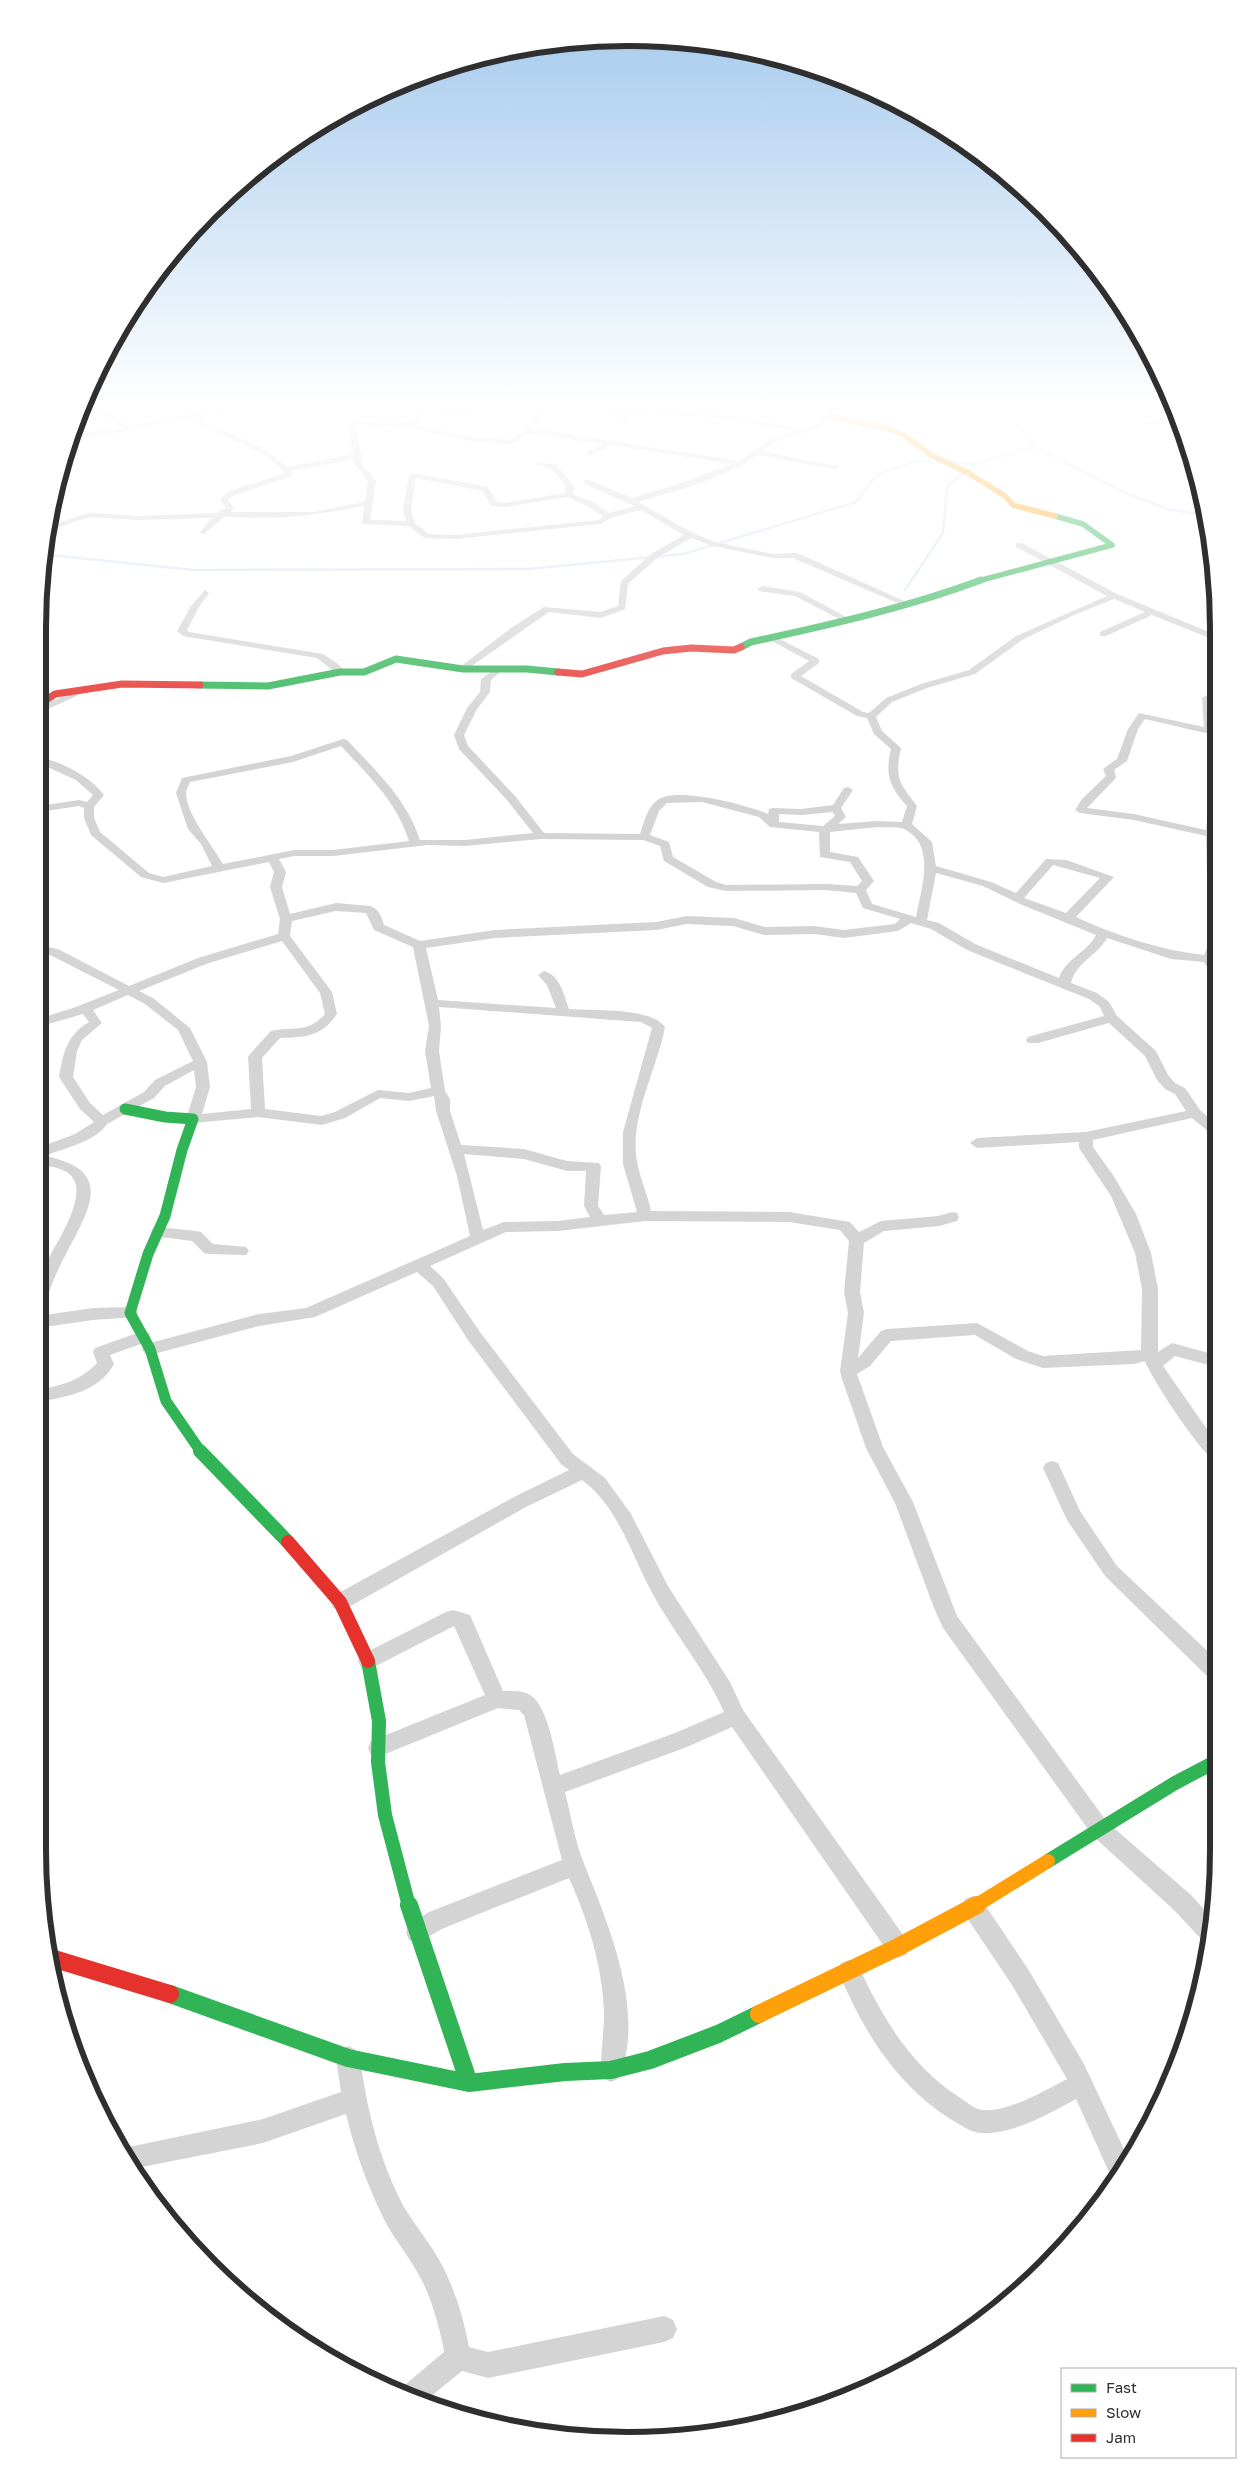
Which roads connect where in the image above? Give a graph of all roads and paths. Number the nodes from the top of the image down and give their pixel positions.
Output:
1 (82, 517) edge
2 (115, 517) edge
3 (167, 517) edge
4 (218, 517) edge
5 (366, 517) edge
6 (409, 517) edge
7 (607, 517) edge
8 (659, 517) edge
9 (1056, 517) edge
10 (411, 524) junction
11 (55, 526) edge
12 (204, 532) dead end
13 (690, 535) junction
14 (1019, 545) dead end
15 (1049, 561) junction
16 (762, 589) dead end
17 (205, 593) dead end
18 (1114, 596) junction
19 (906, 603) junction
20 (1151, 612) junction
21 (848, 620) junction
22 (1103, 634) dead end
23 (1210, 635) edge
24 (771, 638) junction
25 (463, 669) junction
26 (499, 669) junction
27 (340, 672) junction
28 (85, 690) junction
29 (1210, 696) edge
30 (46, 700) edge
31 (46, 707) edge
32 (871, 716) junction
33 (1210, 718) edge
34 (1210, 731) edge
35 (46, 763) edge
36 (848, 790) dead end
37 (89, 806) junction
38 (46, 808) edge
39 (836, 808) junction
40 (774, 825) junction
41 (906, 825) junction
42 (825, 829) junction
43 (1210, 834) edge
44 (540, 836) junction
45 (644, 837) junction
46 (415, 843) junction
47 (273, 859) junction
48 (219, 868) junction
49 (931, 868) junction
50 (860, 890) junction
51 (1016, 899) junction
52 (1068, 918) junction
53 (286, 919) junction
54 (908, 919) junction
55 (921, 922) junction
56 (1104, 933) junction
57 (284, 936) junction
58 (419, 945) junction
59 (46, 950) edge
60 (1210, 953) edge
61 (1208, 958) junction
62 (1210, 962) edge
63 (544, 975) dead end
64 (1064, 984) junction
65 (128, 991) junction
66 (432, 1003) junction
67 (85, 1008) junction
68 (564, 1012) junction
69 (1111, 1018) junction
70 (46, 1020) edge
71 (1033, 1040) dead end
72 (200, 1062) junction
73 (438, 1090) junction
74 (126, 1109) junction
75 (258, 1113) junction
76 (1196, 1113) junction
77 (193, 1119) junction
78 (102, 1121) junction
79 (1210, 1125) edge
80 (1086, 1137) junction
81 (977, 1143) dead end
82 (455, 1148) junction
83 (46, 1150) edge
84 (46, 1160) edge
85 (645, 1216) junction
86 (952, 1217) dead end
87 (597, 1222) junction
88 (158, 1232) junction
89 (478, 1239) junction
90 (857, 1240) junction
91 (241, 1251) dead end
92 (418, 1264) junction
93 (46, 1279) edge
94 (130, 1313) junction
95 (46, 1321) edge
96 (146, 1343) junction
97 (1152, 1359) junction
98 (1210, 1359) edge
99 (848, 1371) junction
100 (46, 1394) edge
101 (1210, 1447) edge
102 (1052, 1468) dead end
103 (582, 1471) junction
104 (340, 1602) junction
105 (368, 1661) junction
106 (1210, 1666) edge
107 (497, 1700) junction
108 (736, 1716) junction
109 (378, 1748) junction
110 (1210, 1765) edge
111 (553, 1787) junction
112 (1100, 1829) junction
113 (574, 1866) junction
114 (973, 1907) junction
115 (1205, 1927) edge
116 (417, 1932) junction
117 (898, 1947) junction
118 (56, 1958) edge
119 (849, 1971) junction
120 (348, 2058) junction
121 (611, 2070) junction
122 (469, 2083) junction
123 (1081, 2084) junction
124 (353, 2100) junction
125 (134, 2156) edge
126 (1118, 2163) edge
127 (664, 2329) dead end
128 (458, 2357) junction
129 (417, 2392) edge

1 - 11 street
2 - 3 street
4 - 12 street
5 - 10 street
6 - 10 street
7 - 10 street
8 - 13 street
9 - 15 street
13 - 19 street
13 - 25 street
14 - 15 street
15 - 18 street
15 - 19 street
16 - 21 street
17 - 27 street
18 - 20 street
18 - 32 street
19 - 21 street
20 - 22 street
20 - 23 street
21 - 24 street
24 - 26 street
24 - 32 street
25 - 26 street
25 - 27 street
26 - 44 street
27 - 28 street
28 - 30 street
28 - 31 street
29 - 33 street
32 - 41 street
34 - 43 street
35 - 37 street
36 - 39 street
37 - 38 street
37 - 48 street
39 - 40 street
39 - 42 street
40 - 42 street
40 - 45 street
41 - 42 street
41 - 49 street
42 - 50 street
44 - 45 street
44 - 46 street
45 - 50 street
46 - 47 street
46 - 48 street
47 - 48 street
47 - 53 street
49 - 51 street
49 - 55 street
50 - 54 street
51 - 52 street
51 - 52 street
52 - 56 street
53 - 57 street
53 - 58 street
54 - 55 street
54 - 58 street
55 - 64 street
56 - 61 street
56 - 64 street
57 - 65 street
57 - 75 street
58 - 66 street
59 - 65 street
60 - 61 street
61 - 62 street
63 - 68 street
64 - 69 street
65 - 67 street
65 - 72 street
66 - 68 street
66 - 73 street
67 - 70 street
67 - 78 street
68 - 85 street
69 - 71 street
69 - 76 street
72 - 74 street
72 - 77 street
73 - 75 street
73 - 82 street
74 - 77 street
74 - 78 street
75 - 77 street
76 - 79 street
76 - 80 street
77 - 88 street
78 - 83 street
80 - 81 street
80 - 97 street
82 - 87 street
82 - 89 street
84 - 93 street
85 - 87 street
85 - 90 street
86 - 90 street
87 - 89 street
88 - 91 street
88 - 94 street
89 - 92 street
90 - 99 street
92 - 96 street
92 - 103 street
94 - 95 street
94 - 96 street
96 - 100 street
96 - 104 street
97 - 98 street
97 - 99 street
97 - 101 street
99 - 112 street
102 - 106 street
103 - 104 street
103 - 108 street
104 - 105 street
105 - 107 street
105 - 109 street
107 - 109 street
107 - 111 street
108 - 111 street
108 - 117 street
109 - 116 street
110 - 112 street
111 - 113 street
112 - 114 street
112 - 115 street
113 - 116 street
113 - 121 street
114 - 117 street
114 - 123 street
116 - 122 street
117 - 119 street
118 - 120 street
119 - 121 street
119 - 123 street
120 - 122 street
120 - 124 street
121 - 122 street
123 - 126 street
124 - 125 street
124 - 128 street
127 - 128 street
128 - 129 street

